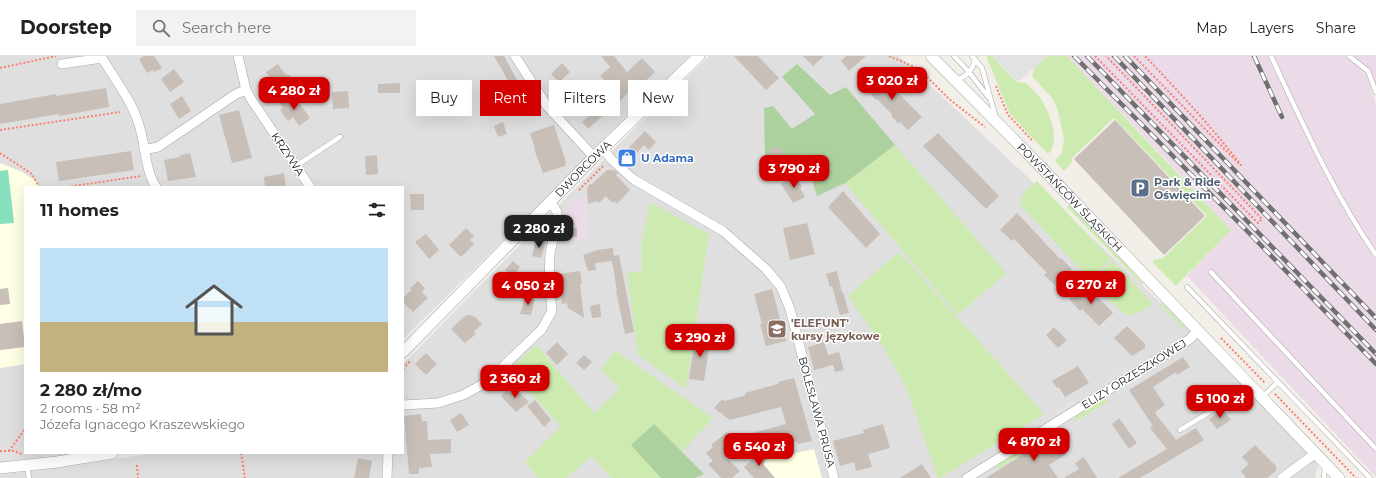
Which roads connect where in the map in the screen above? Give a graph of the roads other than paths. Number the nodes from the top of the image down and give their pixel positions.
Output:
1 (238, 56) edge
2 (515, 56) edge
3 (699, 56) edge
4 (931, 56) edge
5 (954, 56) edge
6 (1271, 56) edge
7 (1349, 56) edge
8 (973, 58) edge
9 (60, 60) edge
10 (969, 72) junction
11 (954, 80) junction
12 (246, 90) junction
13 (1376, 92) edge
14 (991, 101) junction
15 (998, 123) junction
16 (340, 137) dead end
17 (144, 150) junction
18 (603, 150) junction
19 (594, 157) junction
20 (296, 166) junction
21 (156, 186) edge
22 (309, 186) edge
23 (550, 202) junction
24 (1376, 255) edge
25 (1211, 272) dead end
26 (1187, 287) dead end
27 (1198, 330) junction
28 (404, 351) edge
29 (1278, 382) junction
30 (1253, 387) junction
31 (1262, 397) junction
32 (404, 405) edge
33 (1180, 430) dead end
34 (1376, 449) edge
35 (1316, 453) junction
36 (101, 454) edge
37 (388, 454) edge
38 (79, 456) edge
39 (1325, 462) junction
40 (28, 466) junction
41 (0, 468) edge
42 (29, 478) edge
43 (387, 478) edge
44 (834, 478) edge
45 (967, 478) edge
46 (1282, 478) edge
47 (1324, 478) edge
48 (1339, 478) edge
49 (1370, 478) edge

1 - 12 street, KRZYWA
2 - 19 street
3 - 18 street, DWORCOWA
4 - 11 street, POWSTAŃCÓW ŚLĄSKICH
5 - 10 lane
6 - 24 lane
7 - 13 lane
8 - 10 lane
8 - 14 lane
9 - 17 street
10 - 11 lane
10 - 14 lane
11 - 15 street, POWSTAŃCÓW ŚLĄSKICH
12 - 17 street
12 - 20 street, KRZYWA
14 - 15 lane
15 - 27 street, POWSTAŃCÓW ŚLĄSKICH
16 - 20 lane
17 - 21 street
18 - 19 street, DWORCOWA
18 - 44 street, BOLESŁAWA PRUSA
19 - 23 street, DWORCOWA
20 - 22 street, KRZYWA
23 - 28 street, DWORCOWA
23 - 32 street
25 - 34 lane
26 - 29 lane
27 - 30 street, POWSTAŃCÓW ŚLĄSKICH
27 - 45 street, ELIZY ORZESZKOWEJ
29 - 31 lane
29 - 49 lane
30 - 31 street, POWSTAŃCÓW ŚLĄSKICH
30 - 33 lane
31 - 35 street, POWSTAŃCÓW ŚLĄSKICH
35 - 39 street, POWSTAŃCÓW ŚLĄSKICH
35 - 46 street
36 - 38 street
37 - 43 street
38 - 40 street
39 - 47 lane
39 - 48 street, POWSTAŃCÓW ŚLĄSKICH
40 - 41 street
40 - 42 lane

